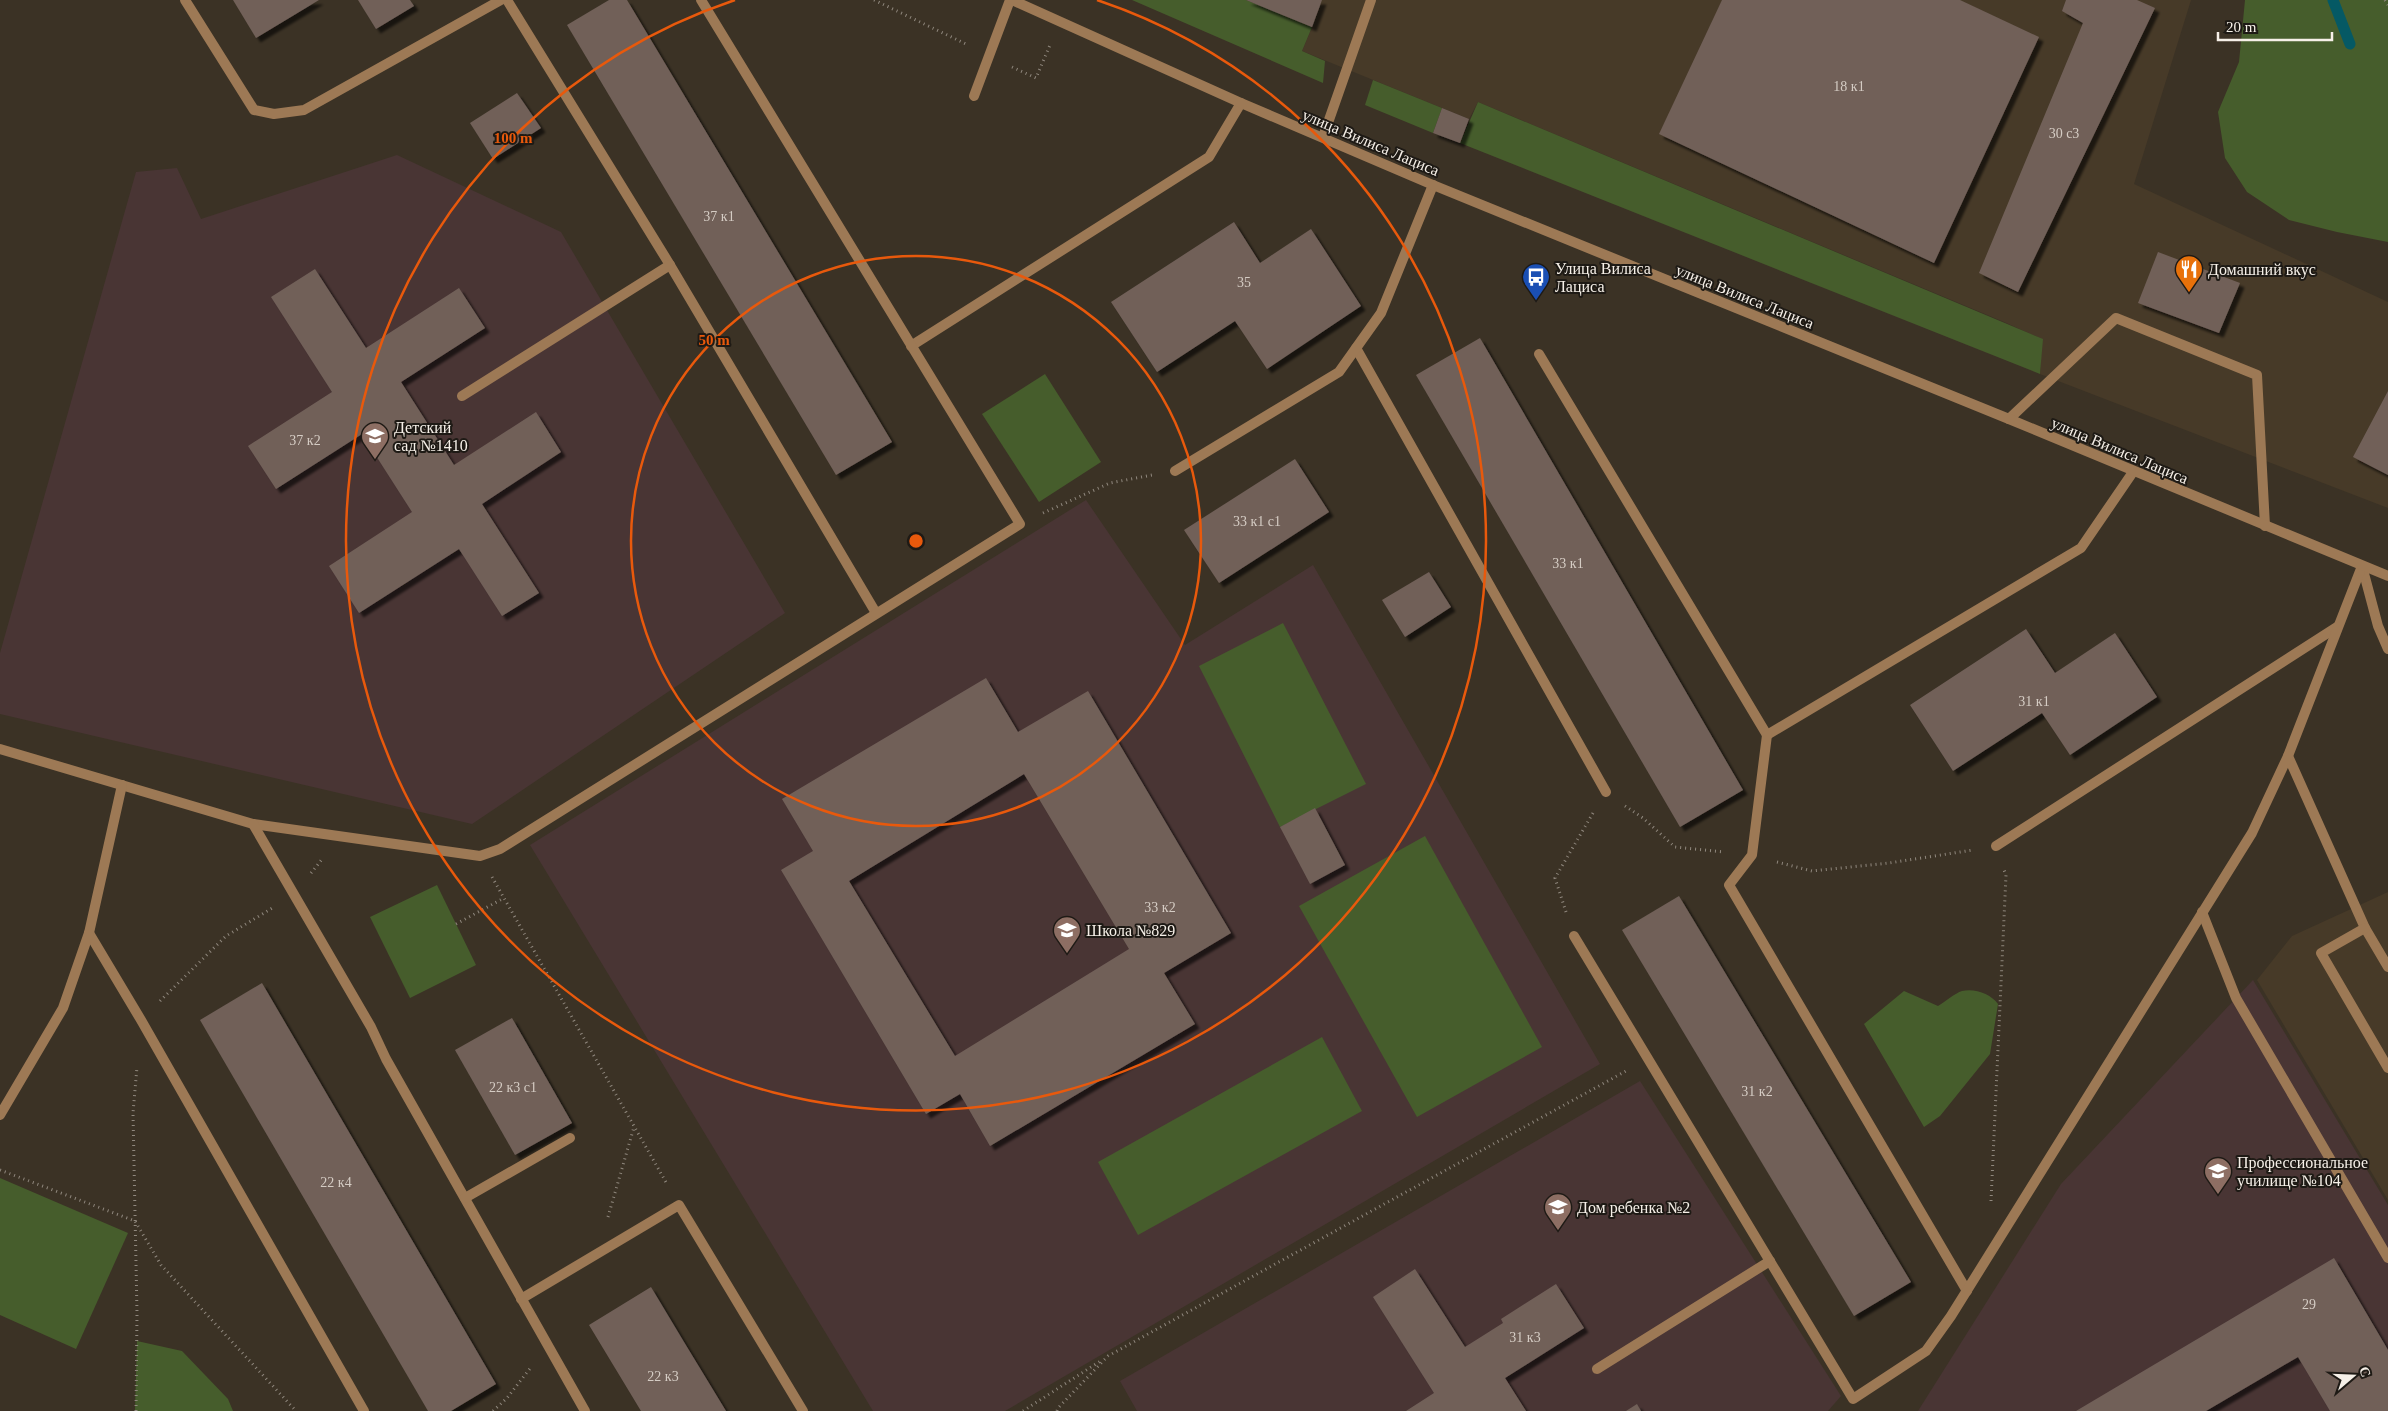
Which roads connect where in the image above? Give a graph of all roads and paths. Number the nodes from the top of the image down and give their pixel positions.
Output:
1 (185, 0) edge
2 (501, 0) edge
3 (507, 0) edge
4 (701, 0) edge
5 (1011, 0) edge
6 (1371, 0) edge
7 (2385, 0) edge
8 (2388, 5) edge
9 (974, 96) dead end
10 (1241, 103) junction
11 (1323, 137) junction
12 (1433, 186) junction
13 (670, 265) junction
14 (911, 346) junction
15 (1356, 348) junction
16 (1539, 354) dead end
17 (462, 396) dead end
18 (2009, 419) junction
19 (1175, 471) joint
20 (2133, 472) junction
21 (1020, 524) junction
22 (2265, 526) junction
23 (2362, 566) junction
24 (2388, 576) edge
25 (876, 613) junction
26 (2337, 628) junction
27 (2388, 649) edge
28 (1767, 735) junction
29 (0, 749) edge
30 (2288, 756) junction
31 (122, 785) junction
32 (1606, 792) junction
33 (253, 824) junction
34 (340, 836) junction
35 (1996, 846) junction
36 (1752, 855) junction
37 (480, 856) junction
38 (294, 895) junction
39 (504, 898) junction
40 (2202, 912) junction
41 (456, 924) dead end
42 (2365, 928) junction
43 (89, 933) junction
44 (1574, 936) joint
45 (2388, 967) edge
46 (141, 1020) junction
47 (1645, 1056) junction
48 (2388, 1068) edge
49 (0, 1115) edge
50 (634, 1126) junction
51 (570, 1138) dead end
52 (0, 1170) edge
53 (465, 1198) junction
54 (679, 1205) junction
55 (1991, 1205) dead end
56 (135, 1221) junction
57 (597, 1254) junction
58 (2388, 1258) edge
59 (1770, 1261) junction
60 (1967, 1290) junction
61 (521, 1299) junction
62 (548, 1346) junction
63 (1108, 1356) junction
64 (1597, 1369) dead end
65 (136, 1411) edge
66 (296, 1411) edge
67 (364, 1411) edge
68 (493, 1411) edge
69 (585, 1411) edge
70 (803, 1411) edge
71 (1023, 1411) edge
72 (1057, 1411) edge

1 - 2 street
3 - 13 street
4 - 14 street
5 - 9 street
5 - 10 street, улица Вилиса Лациса
6 - 11 street
7 - 8 path
10 - 11 street, улица Вилиса Лациса
10 - 14 street
11 - 12 street, улица Вилиса Лациса
12 - 15 street
12 - 18 street, улица Вилиса Лациса
13 - 17 street
13 - 25 street
14 - 21 street
15 - 19 street
15 - 32 street
16 - 28 street
18 - 20 street, улица Вилиса Лациса
18 - 22 street
19 - 21 path
20 - 22 street, улица Вилиса Лациса
20 - 28 street
21 - 25 street
22 - 23 street, улица Вилиса Лациса
23 - 24 street, улица Вилиса Лациса
23 - 26 street
23 - 27 street
25 - 37 street
26 - 30 street
26 - 35 street
28 - 36 street
29 - 31 street
30 - 40 street
30 - 42 street
31 - 33 street
31 - 43 street
32 - 36 path
32 - 44 path
33 - 34 street
33 - 38 street
34 - 37 street
34 - 38 path
35 - 36 path
35 - 55 path
36 - 60 street
37 - 39 path
38 - 46 path
38 - 53 street
39 - 41 path
39 - 50 path
40 - 58 street
40 - 60 street
42 - 45 street
42 - 48 street
43 - 46 street
43 - 49 street
44 - 47 street
46 - 56 path
46 - 67 street
47 - 59 street
47 - 63 path
50 - 54 path
50 - 57 path
51 - 53 street
52 - 56 path
53 - 61 street
54 - 57 street
54 - 70 street
56 - 65 path
56 - 66 path
57 - 61 street
59 - 60 street
59 - 64 street
61 - 62 street
62 - 68 path
62 - 69 street
63 - 71 path
63 - 72 path

